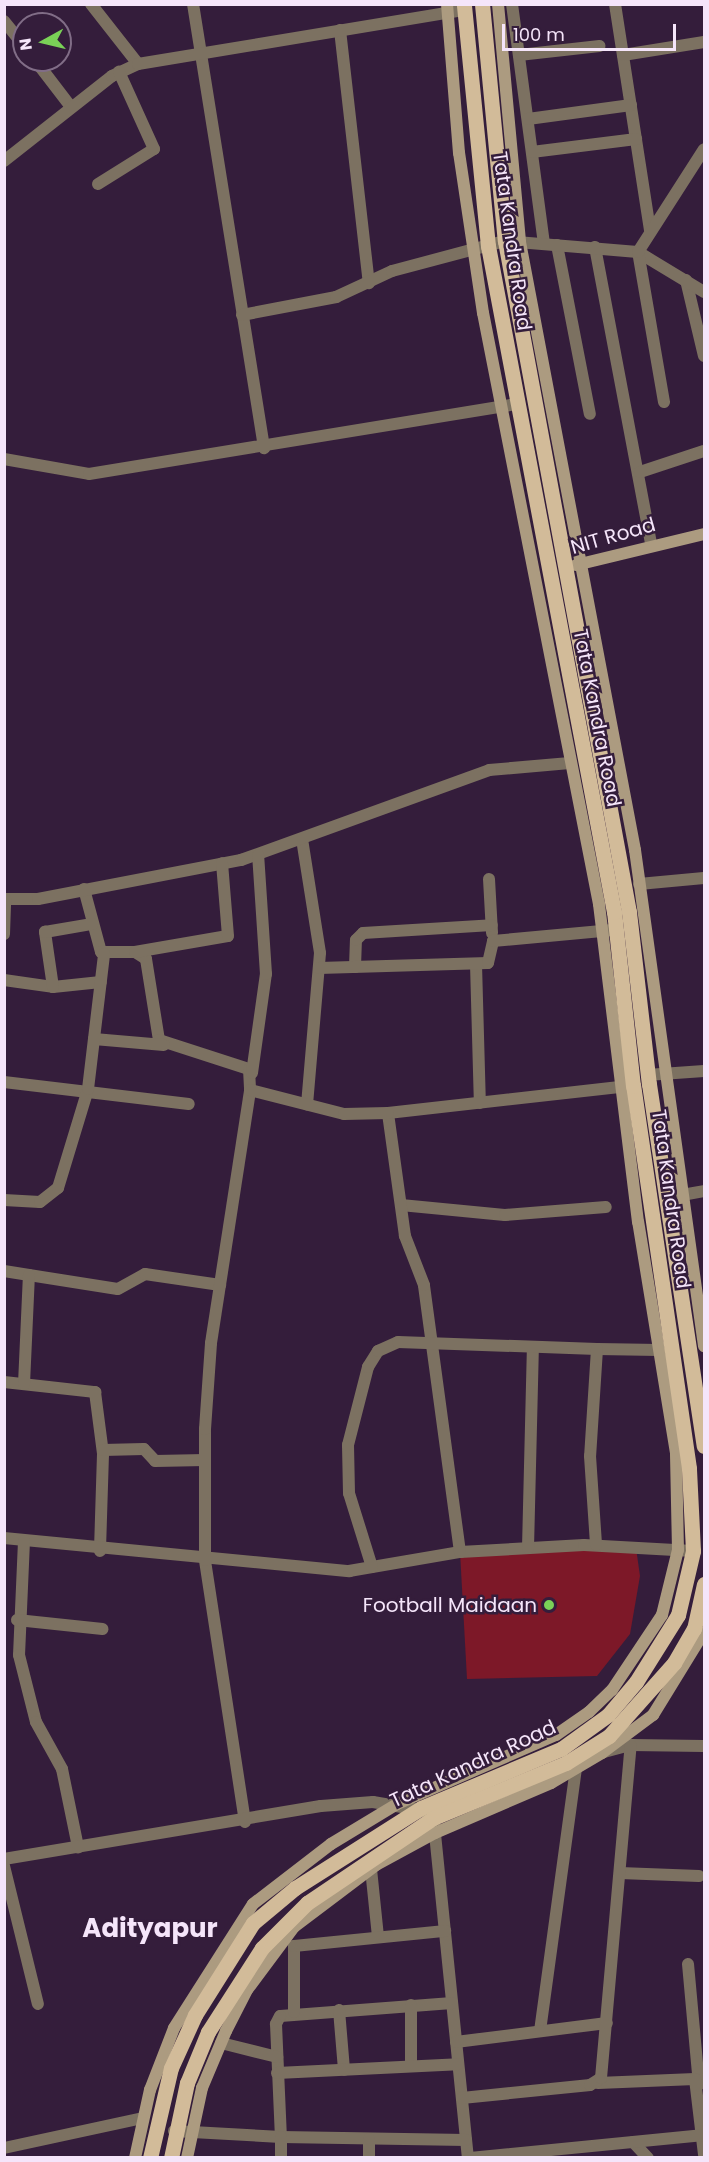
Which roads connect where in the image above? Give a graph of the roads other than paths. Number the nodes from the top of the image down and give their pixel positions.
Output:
1 (91, 4) edge
2 (193, 4) edge
3 (482, 4) edge
4 (498, 4) edge
5 (512, 4) edge
6 (615, 4) edge
7 (464, 7) edge
8 (447, 8) edge
9 (340, 30) junction
10 (705, 42) edge
11 (599, 46) dead end
12 (199, 52) junction
13 (623, 54) junction
14 (519, 55) junction
15 (138, 64) junction
16 (44, 72) edge
17 (119, 72) junction
18 (631, 105) junction
19 (71, 107) junction
20 (528, 119) junction
21 (636, 139) junction
22 (705, 149) edge
23 (532, 152) junction
24 (7, 153) edge
25 (98, 184) dead end
26 (650, 231) junction
27 (512, 241) junction
28 (544, 244) junction
29 (557, 244) junction
30 (481, 247) junction
31 (595, 247) junction
32 (638, 252) junction
33 (686, 280) junction
34 (369, 283) junction
35 (705, 292) edge
36 (499, 311) junction
37 (483, 313) junction
38 (242, 315) junction
39 (705, 356) edge
40 (664, 402) dead end
41 (517, 404) junction
42 (502, 409) junction
43 (590, 414) dead end
44 (264, 448) junction
45 (705, 451) edge
46 (4, 459) edge
47 (640, 472) junction
48 (705, 534) edge
49 (651, 544) junction
50 (581, 562) junction
51 (567, 570) junction
52 (541, 581) junction
53 (570, 763) junction
54 (302, 839) junction
55 (258, 855) junction
56 (222, 863) junction
57 (705, 878) edge
58 (489, 879) dead end
59 (639, 884) junction
60 (84, 889) junction
61 (5, 899) edge
62 (92, 924) junction
63 (492, 925) junction
64 (609, 930) junction
65 (4, 934) edge
66 (493, 941) junction
67 (135, 952) junction
68 (104, 954) junction
69 (476, 964) junction
70 (354, 967) junction
71 (320, 968) junction
72 (4, 980) edge
73 (101, 982) junction
74 (54, 987) junction
75 (94, 1039) junction
76 (164, 1045) junction
77 (705, 1071) edge
78 (252, 1073) junction
79 (664, 1076) junction
80 (4, 1082) edge
81 (637, 1083) junction
82 (88, 1089) junction
83 (250, 1090) junction
84 (480, 1102) junction
85 (189, 1104) dead end
86 (307, 1104) junction
87 (388, 1113) junction
88 (705, 1191) edge
89 (682, 1196) junction
90 (4, 1200) edge
91 (401, 1205) junction
92 (606, 1207) dead end
93 (4, 1271) edge
94 (29, 1275) junction
95 (220, 1285) junction
96 (429, 1340) junction
97 (705, 1346) edge
98 (533, 1348) junction
99 (597, 1349) junction
100 (659, 1350) junction
101 (4, 1382) edge
102 (24, 1384) junction
103 (705, 1446) edge
104 (103, 1450) junction
105 (205, 1460) junction
106 (4, 1538) edge
107 (24, 1541) junction
108 (596, 1545) junction
109 (528, 1548) junction
110 (686, 1550) junction
111 (100, 1551) junction
112 (460, 1552) junction
113 (205, 1560) junction
114 (372, 1567) junction
115 (705, 1584) edge
116 (17, 1620) junction
117 (103, 1629) dead end
118 (705, 1632) edge
119 (631, 1745) junction
120 (705, 1746) edge
121 (602, 1753) junction
122 (571, 1766) junction
123 (397, 1804) junction
124 (421, 1808) junction
125 (245, 1822) junction
126 (434, 1825) junction
127 (78, 1847) junction
128 (4, 1859) edge
129 (4, 1866) edge
130 (370, 1869) junction
131 (620, 1874) junction
132 (699, 1876) dead end
133 (445, 1931) junction
134 (378, 1937) junction
135 (688, 1964) dead end
136 (243, 1985) junction
137 (452, 2003) junction
138 (39, 2004) dead end
139 (411, 2006) junction
140 (339, 2010) junction
141 (294, 2012) junction
142 (607, 2023) junction
143 (540, 2031) junction
144 (456, 2042) junction
145 (221, 2043) junction
146 (277, 2057) junction
147 (458, 2064) junction
148 (411, 2066) junction
149 (344, 2070) junction
150 (277, 2073) junction
151 (598, 2083) junction
152 (699, 2084) junction
153 (462, 2098) junction
154 (143, 2118) junction
155 (182, 2132) junction
156 (704, 2135) edge
157 (281, 2137) junction
158 (369, 2139) junction
159 (466, 2140) junction
160 (633, 2142) junction
161 (4, 2148) edge
162 (544, 2154) edge
163 (705, 2154) edge
164 (135, 2157) edge
165 (150, 2157) edge
166 (171, 2157) edge
167 (187, 2157) edge
168 (281, 2157) edge
169 (369, 2157) edge
170 (469, 2157) edge
171 (648, 2157) edge

1 - 15 street
2 - 12 street
3 - 27 main road, Tata Kandra Road
4 - 27 street
5 - 14 street
6 - 13 street
7 - 8 street
7 - 30 main road, Tata Kandra Road
8 - 9 street
8 - 30 street
9 - 12 street
9 - 34 street
10 - 13 street
11 - 14 street
12 - 15 street
12 - 38 street
13 - 18 street
14 - 20 street
15 - 17 street
16 - 19 street
17 - 19 street
17 - 25 street
18 - 20 street
18 - 21 street
19 - 24 street
20 - 23 street
21 - 23 street
21 - 26 street
22 - 26 street
23 - 28 street
26 - 32 street
27 - 28 street
27 - 30 street
27 - 50 street
27 - 51 main road, Tata Kandra Road
28 - 29 street
29 - 31 street
29 - 43 street
30 - 34 street
30 - 36 main road, Tata Kandra Road
30 - 37 street
31 - 32 street
31 - 47 street
32 - 33 street
32 - 40 street
33 - 35 street
33 - 39 street
34 - 38 street
36 - 37 street
36 - 41 main road, Tata Kandra Road
37 - 42 street
38 - 44 street
41 - 42 street
41 - 52 main road, Tata Kandra Road
42 - 44 street
42 - 52 street
44 - 46 street
45 - 47 street
47 - 49 street
48 - 49 street, NIT Road
49 - 50 street, NIT Road
50 - 51 street, NIT Road
50 - 59 street
51 - 52 street, NIT Road
51 - 81 main road, Tata Kandra Road
52 - 53 street
52 - 64 main road, Tata Kandra Road
53 - 54 street
53 - 64 street
54 - 55 street
54 - 71 street
55 - 56 street
55 - 78 street
56 - 60 street
56 - 67 street
57 - 59 street
58 - 63 street
59 - 79 street
60 - 61 street
60 - 62 street
61 - 65 street
62 - 68 street
62 - 74 street
63 - 66 street
63 - 70 street
64 - 66 street
64 - 81 main road, Tata Kandra Road
66 - 69 street
67 - 68 street
67 - 76 street
68 - 73 street
69 - 70 street
69 - 84 street
70 - 71 street
71 - 86 street
72 - 74 street
73 - 74 street
73 - 75 street
75 - 76 street
75 - 82 street
76 - 78 street
77 - 79 street
78 - 83 street
79 - 81 street
79 - 89 street
80 - 82 street
81 - 84 street
81 - 100 street
81 - 103 main road, Tata Kandra Road
81 - 110 main road, Tata Kandra Road
82 - 85 street
82 - 90 street
83 - 86 street
83 - 95 street
84 - 87 street
86 - 87 street
87 - 91 street
88 - 89 street
89 - 97 street
91 - 92 street
91 - 96 street
93 - 94 street
94 - 95 street
94 - 102 street
95 - 105 street
96 - 98 street
96 - 112 street
96 - 114 street
98 - 99 street
98 - 109 street
99 - 100 street
99 - 108 street
100 - 110 street
101 - 102 street
102 - 104 street
104 - 105 street
104 - 111 street
105 - 113 street
106 - 107 street
107 - 111 street
107 - 116 street
108 - 109 street
108 - 110 street
109 - 112 street
110 - 123 street
110 - 124 main road, Tata Kandra Road
111 - 113 street
112 - 114 street
113 - 114 street
113 - 125 street
115 - 122 main road, Tata Kandra Road
116 - 117 street
116 - 127 street
118 - 121 street
119 - 120 street
119 - 121 street
119 - 131 street
121 - 122 street
122 - 126 main road, Tata Kandra Road
122 - 143 street
123 - 124 street
123 - 125 street
123 - 154 street
124 - 126 street
124 - 165 main road, Tata Kandra Road
125 - 127 street
126 - 130 street
126 - 133 street
126 - 136 main road, Tata Kandra Road
127 - 128 street
129 - 138 street
130 - 134 street
130 - 136 street
131 - 132 street
131 - 142 street
133 - 134 street
133 - 137 street
134 - 141 street
135 - 152 street
136 - 145 street
136 - 155 main road, Tata Kandra Road
137 - 139 street
137 - 144 street
139 - 140 street
139 - 148 street
140 - 141 street
140 - 149 street
141 - 146 street
142 - 143 street
142 - 151 street
143 - 144 street
144 - 147 street
145 - 146 street
145 - 155 street
146 - 150 street
147 - 148 street
147 - 153 street
148 - 149 street
149 - 150 street
150 - 157 street
151 - 152 street
151 - 153 street
152 - 156 street
153 - 159 street
154 - 161 street
154 - 164 street
155 - 157 street
155 - 166 main road, Tata Kandra Road
155 - 167 street
156 - 160 street
156 - 163 street
157 - 158 street
157 - 168 street
158 - 159 street
158 - 169 street
159 - 170 street
160 - 162 street
160 - 171 street
162 - 170 street

